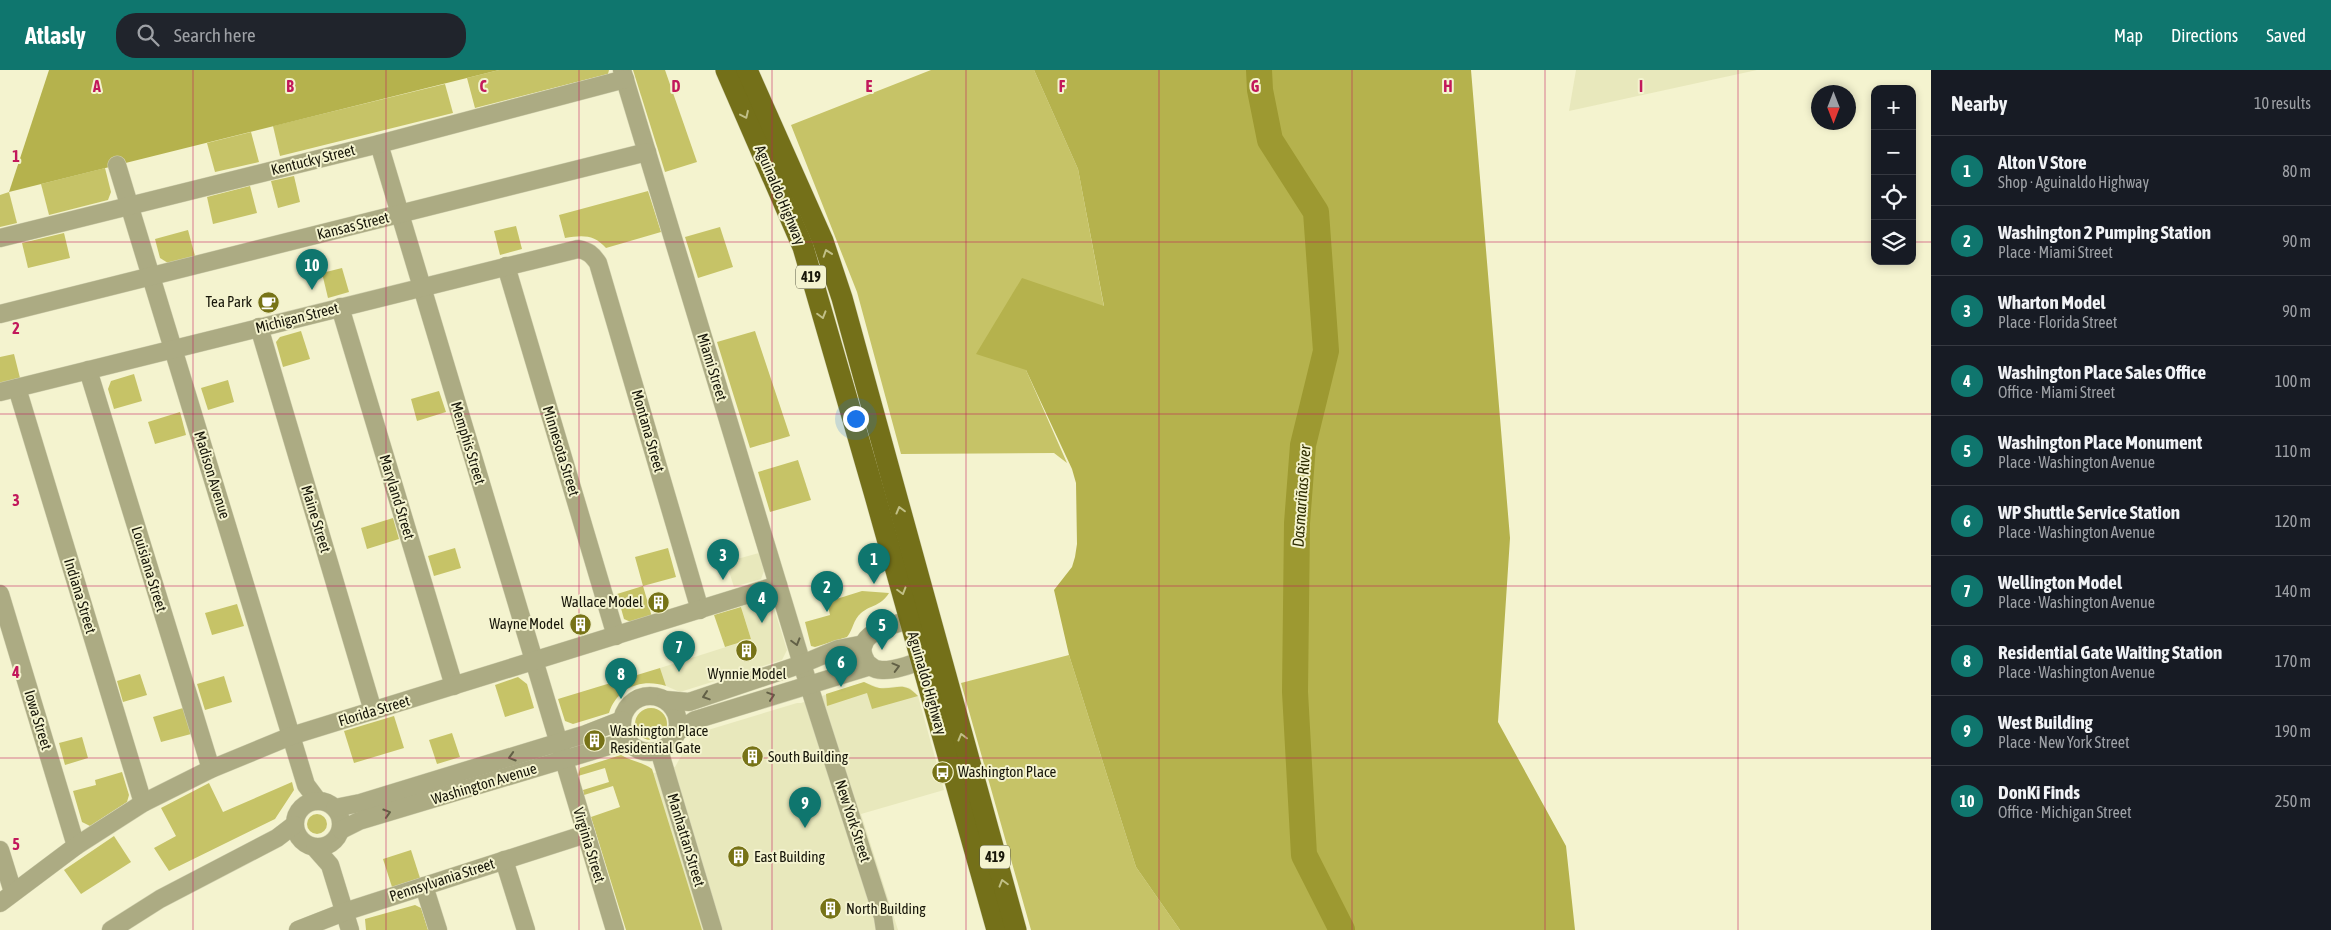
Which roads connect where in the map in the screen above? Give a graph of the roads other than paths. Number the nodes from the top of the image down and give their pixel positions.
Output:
1 (624, 75) edge
2 (739, 76) edge
3 (379, 144) junction
4 (647, 152) junction
5 (118, 165) dead end
6 (130, 205) junction
7 (400, 214) junction
8 (0, 238) edge
9 (593, 254) joint
10 (506, 266) junction
11 (151, 276) junction
12 (422, 287) junction
13 (340, 307) junction
14 (0, 314) edge
15 (259, 327) junction
16 (173, 348) junction
17 (88, 370) junction
18 (8, 390) edge
19 (778, 585) junction
20 (0, 594) edge
21 (700, 610) junction
22 (919, 618) junction
23 (616, 636) junction
24 (851, 651) junction
25 (930, 657) junction
26 (533, 662) junction
27 (802, 664) junction
28 (871, 666) junction
29 (808, 684) junction
30 (454, 686) junction
31 (666, 700) junction
32 (373, 711) junction
33 (622, 720) junction
34 (677, 732) junction
35 (291, 736) junction
36 (629, 742) junction
37 (559, 743) junction
38 (659, 750) junction
39 (564, 760) junction
40 (211, 769) junction
41 (311, 803) junction
42 (143, 804) junction
43 (335, 808) junction
44 (296, 832) junction
45 (586, 834) junction
46 (337, 836) junction
47 (76, 846) junction
48 (315, 848) junction
49 (0, 850) edge
50 (504, 860) junction
51 (330, 865) junction
52 (424, 886) junction
53 (6, 898) edge
54 (344, 912) junction
55 (111, 930) edge
56 (298, 930) edge
57 (350, 930) edge
58 (438, 930) edge
59 (526, 930) edge
60 (615, 930) edge
61 (713, 930) edge
62 (885, 930) edge
63 (997, 930) edge
64 (1016, 930) edge

1 - 3 street, Kentucky Street
1 - 4 street, Miami Street
2 - 22 main road, Aguinaldo Highway / 419
3 - 6 street, Kentucky Street
3 - 7 street, Memphis Street
4 - 7 street, Kansas Street
4 - 19 street, Miami Street
5 - 6 street, Madison Avenue
6 - 8 street, Kentucky Street
6 - 11 street, Madison Avenue
7 - 11 street, Kansas Street
7 - 12 street, Memphis Street
9 - 10 street, Michigan Street
9 - 21 street, Montana Street
10 - 12 street, Michigan Street
10 - 23 street, Minnesota Street
11 - 14 street, Kansas Street
11 - 16 street, Madison Avenue
12 - 13 street, Michigan Street
12 - 26 street, Memphis Street
13 - 15 street, Michigan Street
13 - 30 street, Maryland Street
15 - 16 street, Michigan Street
15 - 32 street, Maine Street
16 - 17 street, Michigan Street
16 - 35 street, Madison Avenue
17 - 18 street, Michigan Street
17 - 40 street, Louisiana Street
18 - 42 street, Indiana Street
19 - 21 street, Florida Street
19 -> 27 street, Miami Street
20 - 47 street, Iowa Street
21 - 23 street, Florida Street
22 - 24 street
22 - 25 main road, Aguinaldo Highway / 419
23 - 26 street, Florida Street
24 - 27 street
24 - 27 street
24 - 28 street
28 -> 25 street
25 - 63 main road, Aguinaldo Highway / 419
64 -> 25 main road, Aguinaldo Highway / 419
26 - 30 street, Florida Street
26 - 37 street, Memphis Street
27 - 29 street, Miami Street
27 -> 31 street
28 - 29 street
34 -> 29 street
29 - 62 street, New York Street
30 - 32 street, Florida Street
31 - 33 street
31 - 34 street
32 - 35 street, Florida Street
33 - 36 street
33 - 37 street, Washington Avenue
34 - 38 street
35 - 40 street, Florida Street
35 - 41 street, Madison Avenue
36 - 38 street
36 - 39 street, Washington Avenue
37 - 39 street, Virginia Street
37 -> 43 street, Washington Avenue
38 - 61 street, Manhattan Street
39 - 45 street, Virginia Street
46 -> 39 street, Washington Avenue
40 - 42 street, Florida Street
41 - 43 street
41 - 44 street
42 - 47 street, Florida Street
43 - 46 street
44 - 48 street
44 - 55 street
45 - 50 street, Pennsylvania Street
45 - 60 street, Virginia Street
46 - 48 street
46 - 51 street
47 - 53 street, Florida Street
48 - 51 street
49 - 53 street
50 - 52 street, Pennsylvania Street
50 - 59 street
51 - 54 street
52 - 54 street, Pennsylvania Street
52 - 58 street
54 - 56 street, Pennsylvania Street
54 - 57 street

